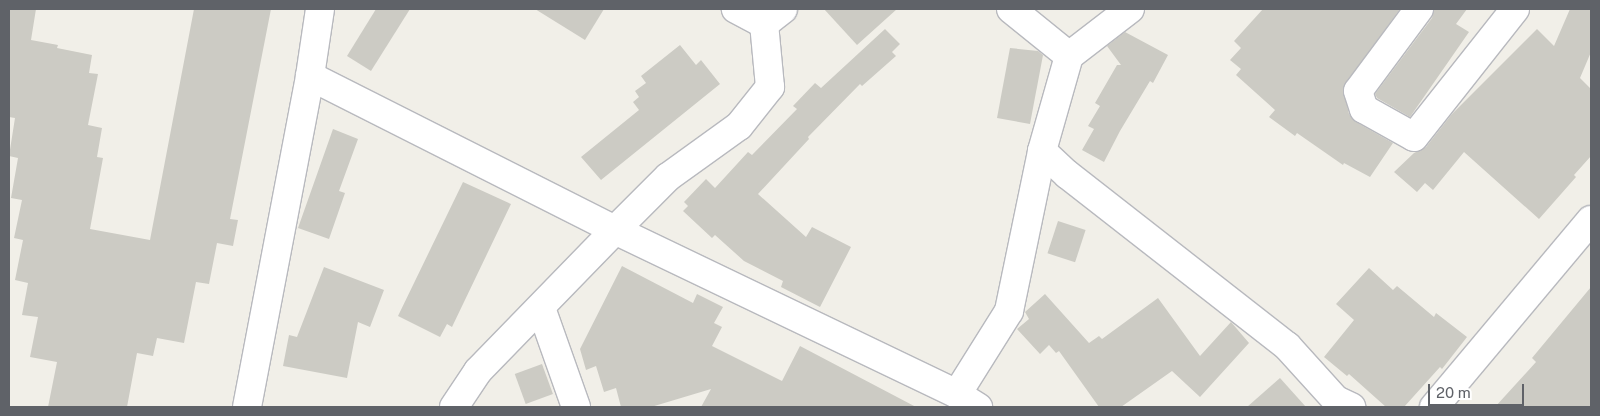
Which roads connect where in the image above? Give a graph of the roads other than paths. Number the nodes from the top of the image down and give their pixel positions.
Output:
1 (320, 9) edge
2 (736, 9) edge
3 (1011, 9) edge
4 (1129, 9) edge
5 (1419, 9) edge
6 (1510, 10) edge
7 (773, 16) edge
8 (1069, 56) junction
9 (310, 76) junction
10 (1042, 151) junction
11 (1591, 220) edge
12 (616, 230) junction
13 (541, 308) junction
14 (967, 400) edge
15 (1339, 405) edge
16 (247, 407) edge
17 (454, 407) edge
18 (576, 407) edge
19 (1434, 407) edge

1 - 9 street
2 - 7 street
3 - 8 street
4 - 8 street
5 - 6 street
7 - 12 street
8 - 10 street
9 - 12 street
9 - 16 street
10 - 14 street
10 - 15 street
11 - 19 street
12 - 13 street
12 - 14 street
13 - 17 street
13 - 18 street

